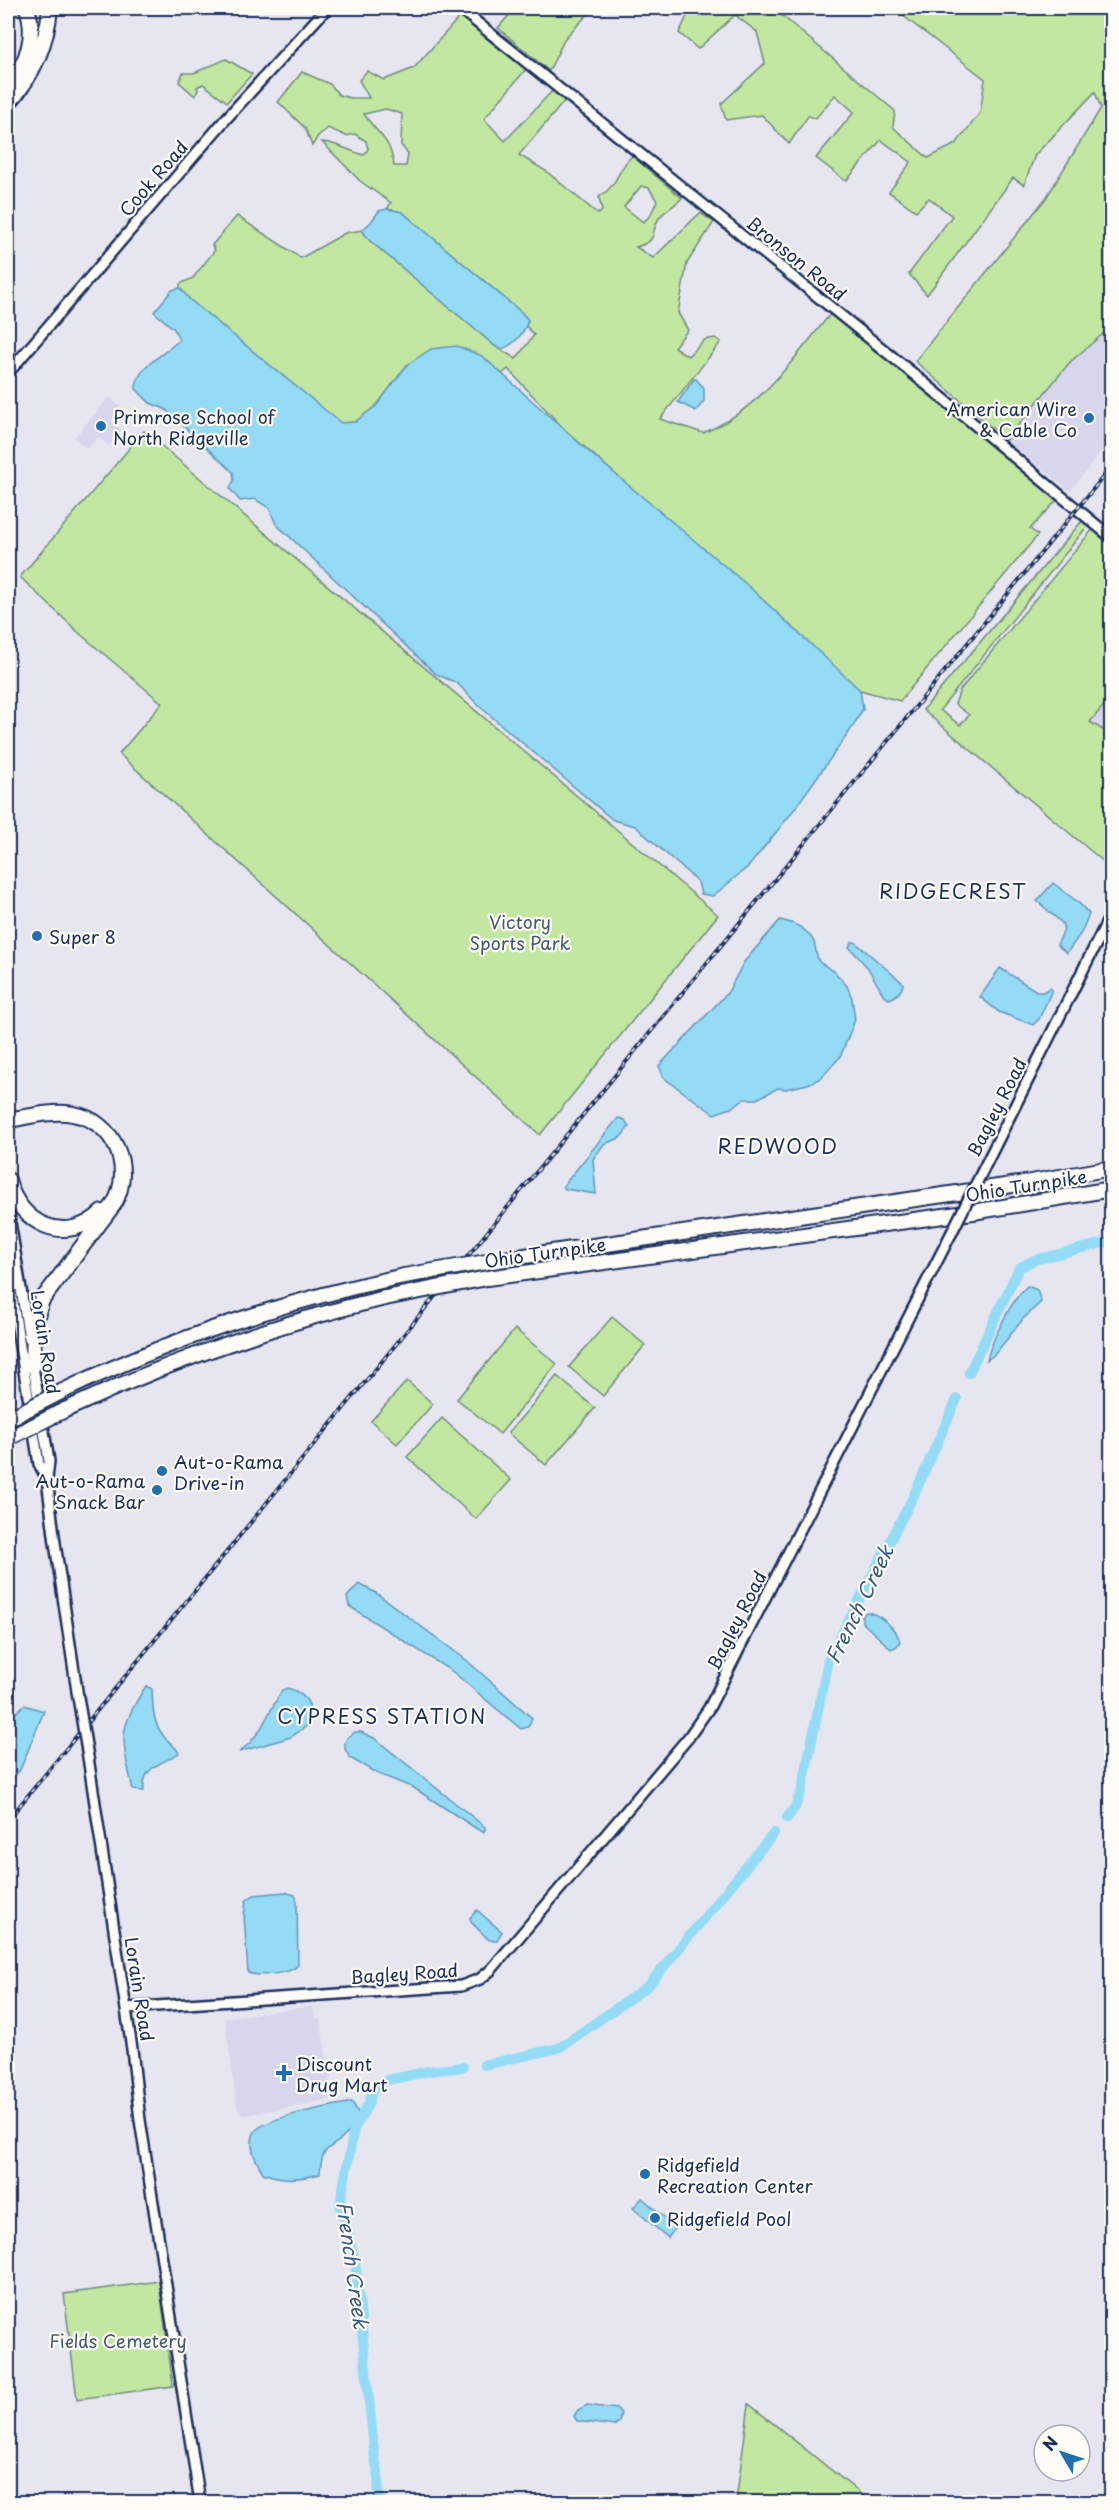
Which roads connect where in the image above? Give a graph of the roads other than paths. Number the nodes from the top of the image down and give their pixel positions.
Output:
1 (27, 8) edge
2 (50, 8) edge
3 (327, 8) edge
4 (459, 8) edge
5 (8, 86) edge
6 (8, 104) edge
7 (8, 373) edge
8 (1112, 538) edge
9 (1112, 912) edge
10 (12, 1122) edge
11 (1112, 1168) edge
12 (8, 1180) edge
13 (1112, 1188) edge
14 (8, 1210) edge
15 (8, 1272) edge
16 (30, 1342) junction
17 (19, 1344) junction
18 (33, 1366) junction
19 (8, 1414) edge
20 (10, 1437) edge
21 (47, 1479) junction
22 (126, 2008) junction
23 (200, 2502) edge

1 - 5 highway
2 - 6 highway
3 - 7 street, Cook Road
4 - 8 street, Bronson Road
9 - 22 street, Bagley Road, bridge
10 - 12 highway
10 - 18 highway
11 - 19 highway, Ohio Turnpike, bridge
13 - 20 highway, Ohio Turnpike, bridge
14 - 16 street, Lorain Road
15 - 17 street, Lorain Road
16 - 17 street
16 - 18 street, Lorain Road
17 - 21 street, Lorain Road
18 - 21 street, Lorain Road
21 - 22 street, Lorain Road, bridge
22 - 23 street, Lorain Road

